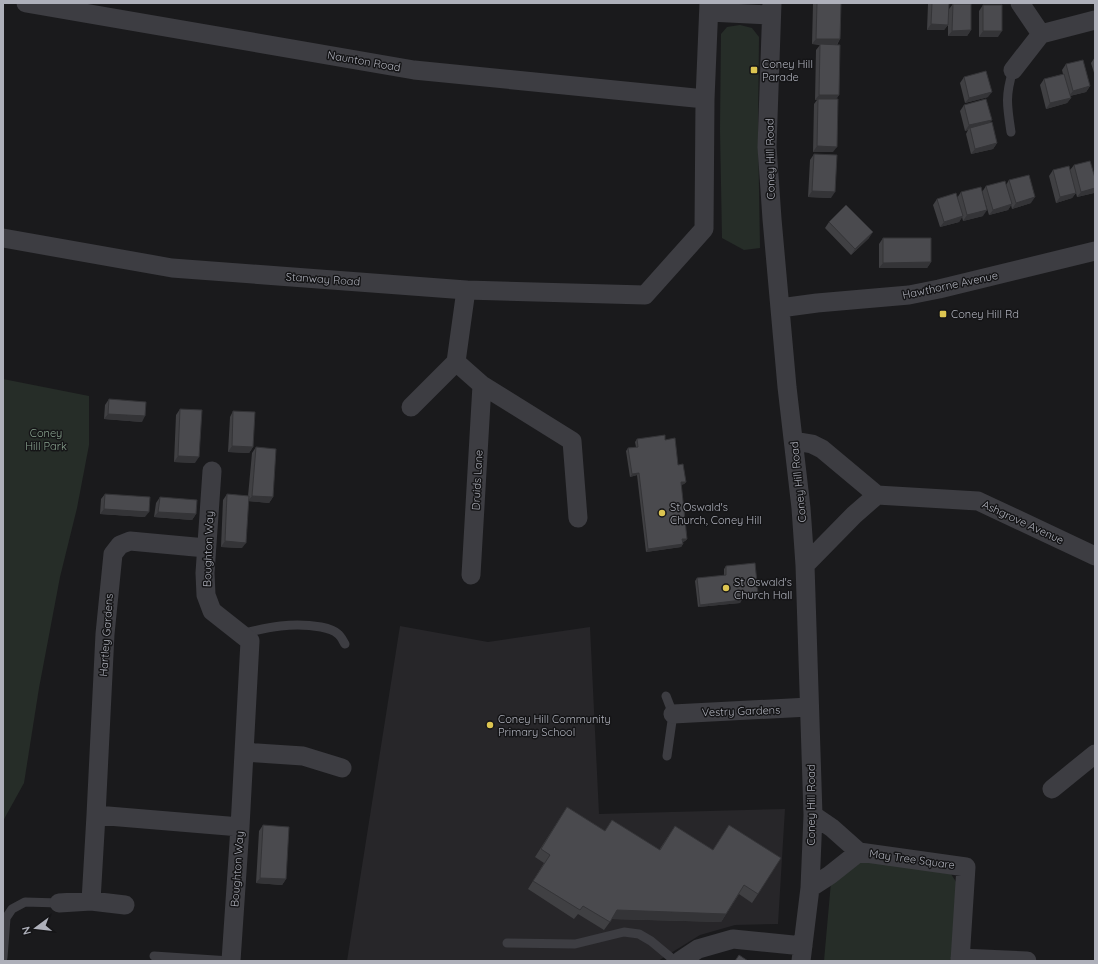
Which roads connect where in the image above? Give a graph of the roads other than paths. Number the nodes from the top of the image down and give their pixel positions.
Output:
1 (26, 3) edge
2 (1020, 3) edge
3 (709, 8) edge
4 (772, 9) edge
5 (1095, 20) edge
6 (1041, 34) junction
7 (1013, 70) joint
8 (705, 99) junction
9 (1012, 132) dead end
10 (3, 238) edge
11 (1095, 251) edge
12 (466, 290) junction
13 (780, 308) junction
14 (456, 362) junction
15 (482, 385) junction
16 (411, 407) dead end
17 (794, 441) junction
18 (212, 471) dead end
19 (877, 495) junction
20 (578, 518) dead end
21 (206, 548) junction
22 (1095, 556) edge
23 (805, 565) junction
24 (471, 575) dead end
25 (241, 634) junction
26 (345, 644) dead end
27 (669, 705) joint
28 (809, 707) junction
29 (244, 752) junction
30 (1095, 754) edge
31 (667, 756) dead end
32 (342, 768) dead end
33 (1052, 790) dead end
34 (96, 815) junction
35 (813, 815) junction
36 (240, 827) junction
37 (859, 852) junction
38 (810, 888) junction
39 (91, 901) junction
40 (59, 903) joint
41 (125, 905) dead end
42 (507, 944) dead end
43 (802, 953) edge
44 (154, 956) dead end
45 (3, 958) edge
46 (960, 960) edge
47 (231, 961) edge
48 (675, 961) edge
49 (680, 961) edge
50 (1027, 961) edge

1 - 8 street, Naunton Road
2 - 6 street
3 - 4 street
3 - 8 street
4 - 13 street, Coney Hill Road
5 - 6 street
6 - 7 street
7 - 9 lane
8 - 12 street, Stanway Road
10 - 12 street, Stanway Road
11 - 13 street, Hawthorne Avenue
12 - 14 street
13 - 17 street, Coney Hill Road
14 - 15 street
14 - 16 street
15 - 20 street
15 - 24 street, Druids Lane
17 - 19 street
17 - 23 street, Coney Hill Road
18 - 21 street, Boughton Way
19 - 22 street, Ashgrove Avenue
19 - 23 street
21 - 25 street, Boughton Way
21 - 34 street, Hartley Gardens
23 - 28 street, Coney Hill Road
25 - 26 lane
25 - 29 street, Boughton Way
27 - 28 street, Vestry Gardens
27 - 31 lane
28 - 35 street, Coney Hill Road
29 - 32 street
29 - 36 street, Boughton Way
30 - 33 street
34 - 36 street
34 - 39 street, Hartley Gardens
35 - 37 street, May Tree Square
35 - 38 street, Coney Hill Road
36 - 47 street, Boughton Way
37 - 38 street, May Tree Square
37 - 46 street, May Tree Square
38 - 43 street, Coney Hill Road
39 - 40 street
39 - 41 street
40 - 45 lane
42 - 48 lane
43 - 49 street
44 - 47 lane
46 - 50 street

